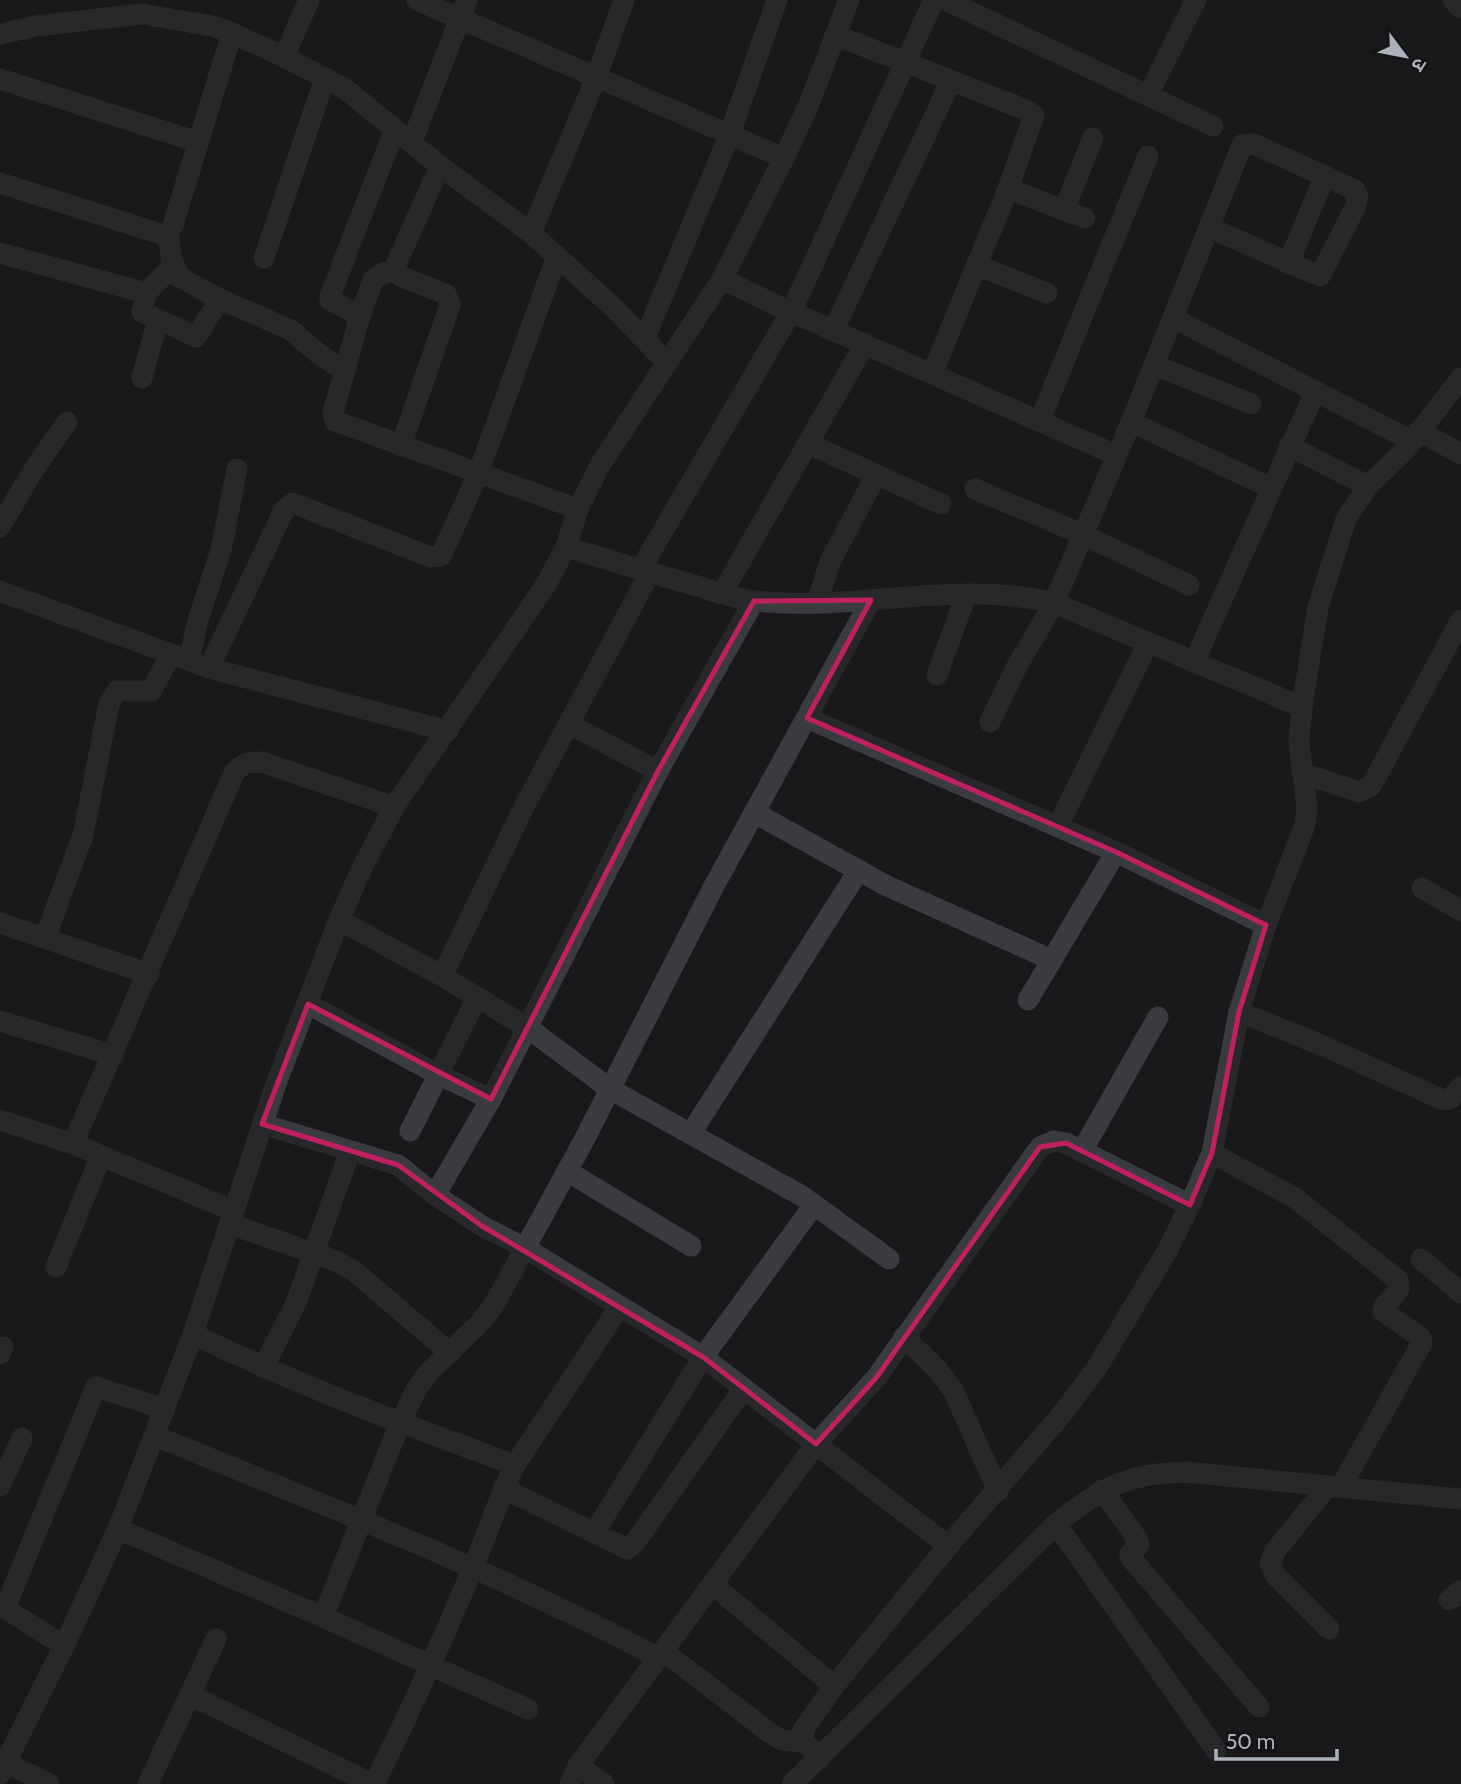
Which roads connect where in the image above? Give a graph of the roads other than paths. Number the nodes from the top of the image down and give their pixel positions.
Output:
1 (309, 0) edge
2 (417, 0) edge
3 (624, 0) edge
4 (777, 0) edge
5 (849, 0) edge
6 (934, 0) edge
7 (945, 0) edge
8 (1196, 0) edge
9 (1453, 0) edge
10 (1461, 8) edge
11 (464, 9) edge
12 (4, 30) edge
13 (232, 33) junction
14 (835, 35) junction
15 (284, 57) junction
16 (905, 64) junction
17 (325, 78) junction
18 (0, 79) edge
19 (596, 79) junction
20 (951, 81) junction
21 (1148, 95) junction
22 (1213, 126) dead end
23 (395, 129) junction
24 (729, 136) junction
25 (1093, 138) dead end
26 (198, 142) junction
27 (412, 142) junction
28 (1148, 156) dead end
29 (784, 159) junction
30 (440, 166) junction
31 (1325, 176) junction
32 (0, 183) edge
33 (1008, 189) junction
34 (1064, 210) junction
35 (1085, 218) dead end
36 (1210, 228) junction
37 (168, 233) junction
38 (531, 233) junction
39 (0, 253) edge
40 (557, 256) junction
41 (264, 258) dead end
42 (1288, 264) junction
43 (174, 265) junction
44 (976, 265) junction
45 (396, 271) junction
46 (722, 279) junction
47 (146, 293) junction
48 (1048, 293) dead end
49 (220, 299) junction
50 (791, 312) junction
51 (360, 316) junction
52 (1173, 318) junction
53 (158, 319) junction
54 (833, 331) junction
55 (645, 338) junction
56 (865, 344) junction
57 (667, 363) junction
58 (1154, 365) junction
59 (344, 370) junction
60 (932, 374) junction
61 (142, 378) dead end
62 (1461, 379) edge
63 (1315, 392) junction
64 (1251, 404) dead end
65 (1040, 420) junction
66 (67, 422) dead end
67 (1131, 422) junction
68 (1416, 436) junction
69 (807, 443) junction
70 (401, 446) junction
71 (1289, 446) junction
72 (1116, 454) junction
73 (1461, 454) edge
74 (237, 469) dead end
75 (478, 474) junction
76 (876, 475) junction
77 (1368, 486) junction
78 (1271, 488) junction
79 (975, 489) dead end
80 (941, 504) dead end
81 (578, 509) junction
82 (0, 527) edge
83 (1084, 536) junction
84 (566, 547) junction
85 (645, 572) junction
86 (1189, 585) dead end
87 (0, 591) edge
88 (722, 593) junction
89 (966, 595) junction
90 (871, 600) junction
91 (754, 601) junction
92 (817, 603) junction
93 (1054, 603) junction
94 (1461, 620) edge
95 (1148, 643) junction
96 (190, 661) junction
97 (1194, 662) junction
98 (937, 674) dead end
99 (1301, 707) junction
100 (807, 718) junction
101 (990, 722) dead end
102 (569, 724) junction
103 (448, 731) junction
104 (658, 771) junction
105 (1302, 773) junction
106 (394, 807) junction
107 (755, 813) junction
108 (1058, 826) junction
109 (1116, 852) junction
110 (859, 870) junction
111 (1422, 888) dead end
112 (1461, 911) edge
113 (338, 920) junction
114 (0, 923) edge
115 (1266, 925) junction
116 (45, 939) junction
117 (1052, 960) junction
118 (149, 974) junction
119 (442, 976) junction
120 (477, 998) junction
121 (1028, 1000) dead end
122 (308, 1004) junction
123 (1239, 1012) junction
124 (1158, 1017) dead end
125 (0, 1021) edge
126 (528, 1028) junction
127 (113, 1055) junction
128 (439, 1075) junction
129 (1461, 1087) edge
130 (610, 1089) junction
131 (491, 1099) junction
132 (0, 1120) edge
133 (262, 1124) junction
134 (410, 1131) dead end
135 (691, 1133) junction
136 (73, 1144) junction
137 (1082, 1151) junction
138 (350, 1152) junction
139 (1212, 1153) junction
140 (101, 1156) junction
141 (567, 1171) junction
142 (435, 1195) junction
143 (814, 1205) junction
144 (1190, 1205) junction
145 (232, 1217) junction
146 (691, 1246) dead end
147 (525, 1248) junction
148 (313, 1253) junction
149 (889, 1259) dead end
150 (1421, 1259) dead end
151 (56, 1267) dead end
152 (1461, 1293) edge
153 (620, 1306) junction
154 (192, 1334) junction
155 (904, 1337) junction
156 (450, 1353) junction
157 (703, 1357) junction
158 (263, 1368) junction
159 (744, 1388) junction
160 (165, 1409) junction
161 (400, 1423) junction
162 (155, 1436) junction
163 (22, 1438) dead end
164 (816, 1444) junction
165 (515, 1465) junction
166 (0, 1486) edge
167 (503, 1488) junction
168 (1334, 1488) junction
169 (1102, 1490) junction
170 (998, 1491) junction
171 (1461, 1499) edge
172 (362, 1521) junction
173 (1056, 1524) junction
174 (118, 1529) junction
175 (594, 1533) junction
176 (948, 1546) junction
177 (473, 1569) junction
178 (712, 1584) junction
179 (3, 1606) edge
180 (323, 1617) junction
181 (1329, 1629) dead end
182 (216, 1639) dead end
183 (64, 1646) junction
184 (661, 1655) junction
185 (429, 1665) junction
186 (834, 1686) junction
187 (190, 1695) junction
188 (1259, 1707) dead end
189 (528, 1709) dead end
190 (804, 1742) junction
191 (1216, 1750) dead end
192 (820, 1758) junction
193 (2, 1766) edge
194 (574, 1775) edge
195 (49, 1784) edge
196 (148, 1784) edge
197 (373, 1784) edge
198 (604, 1784) edge
199 (792, 1784) edge

1 - 15 street
2 - 11 street
3 - 19 street
4 - 24 street
5 - 14 street
6 - 16 street
7 - 21 street
8 - 21 street
9 - 10 street
11 - 19 street
11 - 27 street
12 - 13 street
13 - 15 street
13 - 26 street
14 - 16 street
14 - 29 street
15 - 17 street
16 - 20 street
16 - 50 street
17 - 23 street
17 - 41 street
18 - 26 street
19 - 24 street
19 - 38 street
20 - 33 street
20 - 54 street
21 - 22 street
23 - 27 street
23 - 51 street
24 - 29 street
24 - 55 street
25 - 34 street
26 - 37 street
27 - 30 street
28 - 65 street
29 - 46 street
30 - 38 street
30 - 45 street
31 - 36 street
31 - 42 street
31 - 42 street
32 - 37 street
33 - 34 street
33 - 44 street
34 - 35 street
36 - 42 street
36 - 52 street
37 - 43 street
38 - 40 street
39 - 47 street
40 - 55 street
40 - 75 street
43 - 47 street
43 - 49 street
44 - 48 street
44 - 60 street
45 - 51 street
45 - 70 street
46 - 50 street
46 - 57 street
47 - 53 street
49 - 53 street
49 - 59 street
50 - 54 street
50 - 85 street
51 - 59 street
52 - 58 street
52 - 63 street
53 - 61 street
54 - 56 street
55 - 57 street
56 - 60 street
56 - 69 street
57 - 81 street
58 - 64 street
58 - 67 street
59 - 70 street
60 - 65 street
62 - 68 street
63 - 68 street
63 - 71 street
65 - 72 street
66 - 82 street
67 - 72 street
67 - 78 street
68 - 73 street
68 - 77 street
69 - 76 street
69 - 88 street
70 - 75 street
71 - 77 street
71 - 78 street
72 - 83 street
74 - 96 street
75 - 81 street
75 - 96 street
76 - 80 street
76 - 92 street
77 - 99 street
78 - 97 street
79 - 83 street
81 - 84 street
83 - 86 street
83 - 93 street
84 - 85 street
84 - 103 street
85 - 88 street
85 - 102 street
87 - 96 street
88 - 91 street
89 - 90 street
89 - 93 street
89 - 98 street
90 - 92 street
90 - 100 street
91 - 92 street
91 - 104 street
93 - 95 street
93 - 101 street
94 - 105 street
95 - 97 street
95 - 108 street
96 - 103 street
96 - 116 street
97 - 99 street
99 - 105 street
100 - 107 street
100 - 108 street
102 - 104 street
102 - 119 street
103 - 106 street
104 - 126 street
105 - 115 street
106 - 113 street
106 - 118 street
107 - 110 street
107 - 130 street
108 - 109 street
109 - 115 street
109 - 117 street
110 - 117 street
110 - 135 street
111 - 112 street
113 - 119 street
113 - 122 street
114 - 116 street
115 - 123 street
116 - 118 street
117 - 121 street
118 - 127 street
119 - 120 street
120 - 126 street
120 - 128 street
122 - 128 street
122 - 133 street
123 - 129 street
123 - 139 street
124 - 137 street
125 - 127 street
126 - 130 street
126 - 131 street
127 - 136 street
128 - 131 street
128 - 134 street
130 - 135 street
130 - 141 street
131 - 142 street
132 - 136 street
133 - 138 street
133 - 145 street
135 - 143 street
136 - 140 street
137 - 144 street
137 - 155 street
138 - 142 street
138 - 148 street
139 - 144 street
139 - 168 street
140 - 145 street
140 - 151 street
141 - 146 street
141 - 147 street
142 - 147 street
143 - 149 street
143 - 157 street
144 - 170 street
145 - 148 street
145 - 154 street
147 - 153 street
147 - 156 street
148 - 156 street
148 - 158 street
150 - 152 street
153 - 157 street
153 - 165 street
154 - 158 street
154 - 160 street
155 - 164 street
155 - 170 street
156 - 161 street
157 - 159 street
157 - 175 street
158 - 161 street
159 - 164 street
159 - 175 street
160 - 162 street
160 - 179 street
161 - 165 street
161 - 172 street
162 - 172 street
162 - 174 street
163 - 166 street
164 - 176 street
164 - 178 street
165 - 167 street
167 - 175 street
167 - 177 street
168 - 169 street
168 - 171 street
168 - 181 street
169 - 173 street
169 - 188 street
170 - 176 street
172 - 177 street
172 - 180 street
173 - 191 street
173 - 192 street
174 - 180 street
174 - 183 street
176 - 186 street
177 - 184 street
177 - 185 street
178 - 184 street
178 - 186 street
179 - 183 street
180 - 185 street
182 - 187 street
183 - 193 street
184 - 190 street
184 - 194 street
185 - 189 street
185 - 197 street
186 - 190 street
187 - 196 street
187 - 197 street
190 - 192 street
192 - 199 street
193 - 195 street
194 - 198 street

